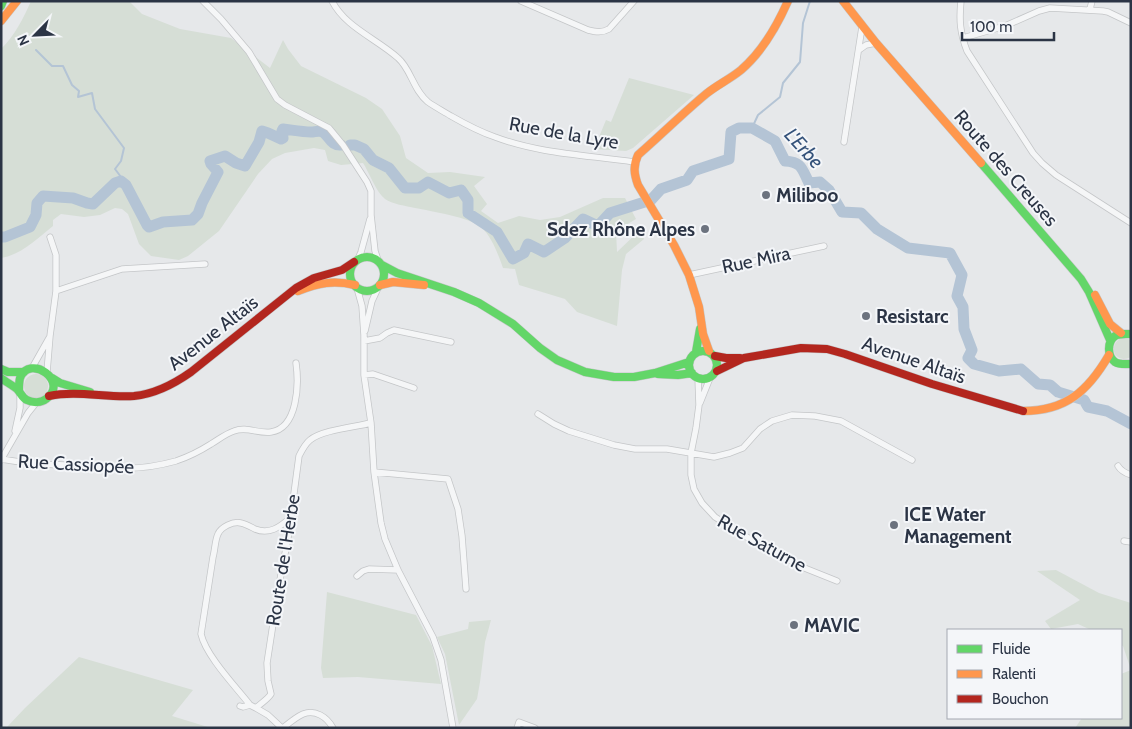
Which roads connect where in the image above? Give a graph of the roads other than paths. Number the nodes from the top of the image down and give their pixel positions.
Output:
1 (3, 1) edge
2 (17, 1) edge
3 (203, 1) edge
4 (332, 1) edge
5 (521, 1) edge
6 (634, 1) edge
7 (788, 1) edge
8 (836, 1) edge
9 (843, 1) edge
10 (961, 1) edge
11 (1092, 1) edge
12 (1, 6) edge
13 (1090, 10) junction
14 (1, 22) edge
15 (1131, 23) edge
16 (862, 27) junction
17 (975, 35) junction
18 (963, 38) junction
19 (876, 43) junction
20 (859, 50) junction
21 (968, 51) junction
22 (844, 142) dead end
23 (634, 162) junction
24 (371, 215) junction
25 (1131, 223) edge
26 (50, 238) dead end
27 (824, 246) dead end
28 (356, 261) junction
29 (380, 262) junction
30 (205, 264) dead end
31 (689, 275) junction
32 (1081, 278) junction
33 (356, 286) junction
34 (379, 286) junction
35 (438, 286) junction
36 (56, 291) junction
37 (288, 296) junction
38 (701, 322) junction
39 (1121, 333) junction
40 (1131, 334) edge
41 (50, 336) junction
42 (364, 338) junction
43 (1110, 340) junction
44 (451, 342) dead end
45 (696, 352) junction
46 (712, 354) junction
47 (1110, 355) junction
48 (744, 358) junction
49 (689, 362) junction
50 (296, 363) dead end
51 (1120, 364) junction
52 (1131, 364) edge
53 (1, 368) edge
54 (28, 370) junction
55 (717, 370) junction
56 (654, 374) junction
57 (1098, 374) junction
58 (50, 375) junction
59 (364, 375) junction
60 (695, 376) junction
61 (1, 378) edge
62 (710, 378) junction
63 (414, 388) dead end
64 (19, 391) junction
65 (96, 394) junction
66 (50, 396) junction
67 (36, 403) junction
68 (699, 405) junction
69 (538, 414) dead end
70 (371, 423) junction
71 (14, 436) junction
72 (691, 453) junction
73 (1, 460) edge
74 (912, 460) dead end
75 (1118, 466) dead end
76 (374, 472) junction
77 (1131, 475) edge
78 (290, 518) junction
79 (281, 526) junction
80 (288, 538) junction
81 (398, 570) junction
82 (357, 576) dead end
83 (837, 581) dead end
84 (466, 589) dead end
85 (240, 706) dead end
86 (253, 707) junction
87 (282, 728) edge
88 (333, 728) edge
89 (453, 728) edge
90 (516, 728) edge
91 (536, 728) edge

1 - 12 main road
2 - 14 main road
3 - 24 street
4 - 23 street, Rue de la Lyre
5 - 6 street
7 - 23 main road, Rue de la Lyre
8 - 16 main road, Route des Creuses
9 - 16 main road, Route des Creuses
10 - 18 street
11 - 13 street
13 - 15 street
13 - 17 street
16 - 19 main road, Route des Creuses
16 - 20 street
17 - 18 street
17 - 21 street
18 - 21 street
19 - 20 street
19 - 32 main road, Route des Creuses
20 - 22 street
21 - 25 street
23 - 31 main road, Rue de la Lyre
24 - 28 street
24 - 29 street
26 - 36 street
27 - 31 street, Rue Mira
28 - 29 main road
28 - 33 main road
28 - 37 main road, Avenue Altaïs
29 - 34 main road
29 - 35 main road
30 - 36 street
31 - 38 main road, Rue de la Lyre
32 - 39 main road
32 - 43 main road, Route des Creuses
33 - 34 main road
33 - 37 main road, Avenue Altaïs
33 - 42 street
34 - 35 main road
34 - 42 street
35 - 56 main road
36 - 41 street
37 - 65 main road, Avenue Altaïs
38 - 45 main road
38 - 46 main road, Rue de la Lyre
39 - 40 main road
39 - 43 main road
41 - 54 street
41 - 58 street
42 - 44 street
42 - 59 street
43 - 47 main road
45 - 46 main road
45 - 49 main road
46 - 48 main road, Avenue Altaïs
46 - 55 main road
47 - 51 main road
47 - 57 main road
48 - 55 main road, Avenue Altaïs
48 - 57 main road, Avenue Altaïs
49 - 56 main road
49 - 60 main road
50 - 73 street, Rue Cassiopée
51 - 52 main road
51 - 57 main road
53 - 54 main road
54 - 58 main road
54 - 64 main road
55 - 62 main road
56 - 60 main road
58 - 65 main road, Avenue Altaïs
58 - 66 main road
59 - 63 street
59 - 70 street
60 - 62 main road
60 - 68 street, Rue Saturne
61 - 64 main road
62 - 68 street, Rue Saturne
64 - 67 main road
64 - 71 street
65 - 66 main road, Avenue Altaïs
66 - 67 main road
67 - 71 street
68 - 72 street, Rue Saturne
69 - 72 street
70 - 76 street
70 - 78 street, Route de l'Herbe
71 - 73 street
72 - 74 street
72 - 83 street, Rue Saturne
75 - 77 street
76 - 81 street
76 - 84 street
78 - 79 street
78 - 80 street, Route de l'Herbe
79 - 80 street
79 - 86 street
80 - 86 street, Route de l'Herbe
81 - 82 street
81 - 89 street
85 - 86 street
86 - 87 street
87 - 88 street
90 - 91 street

